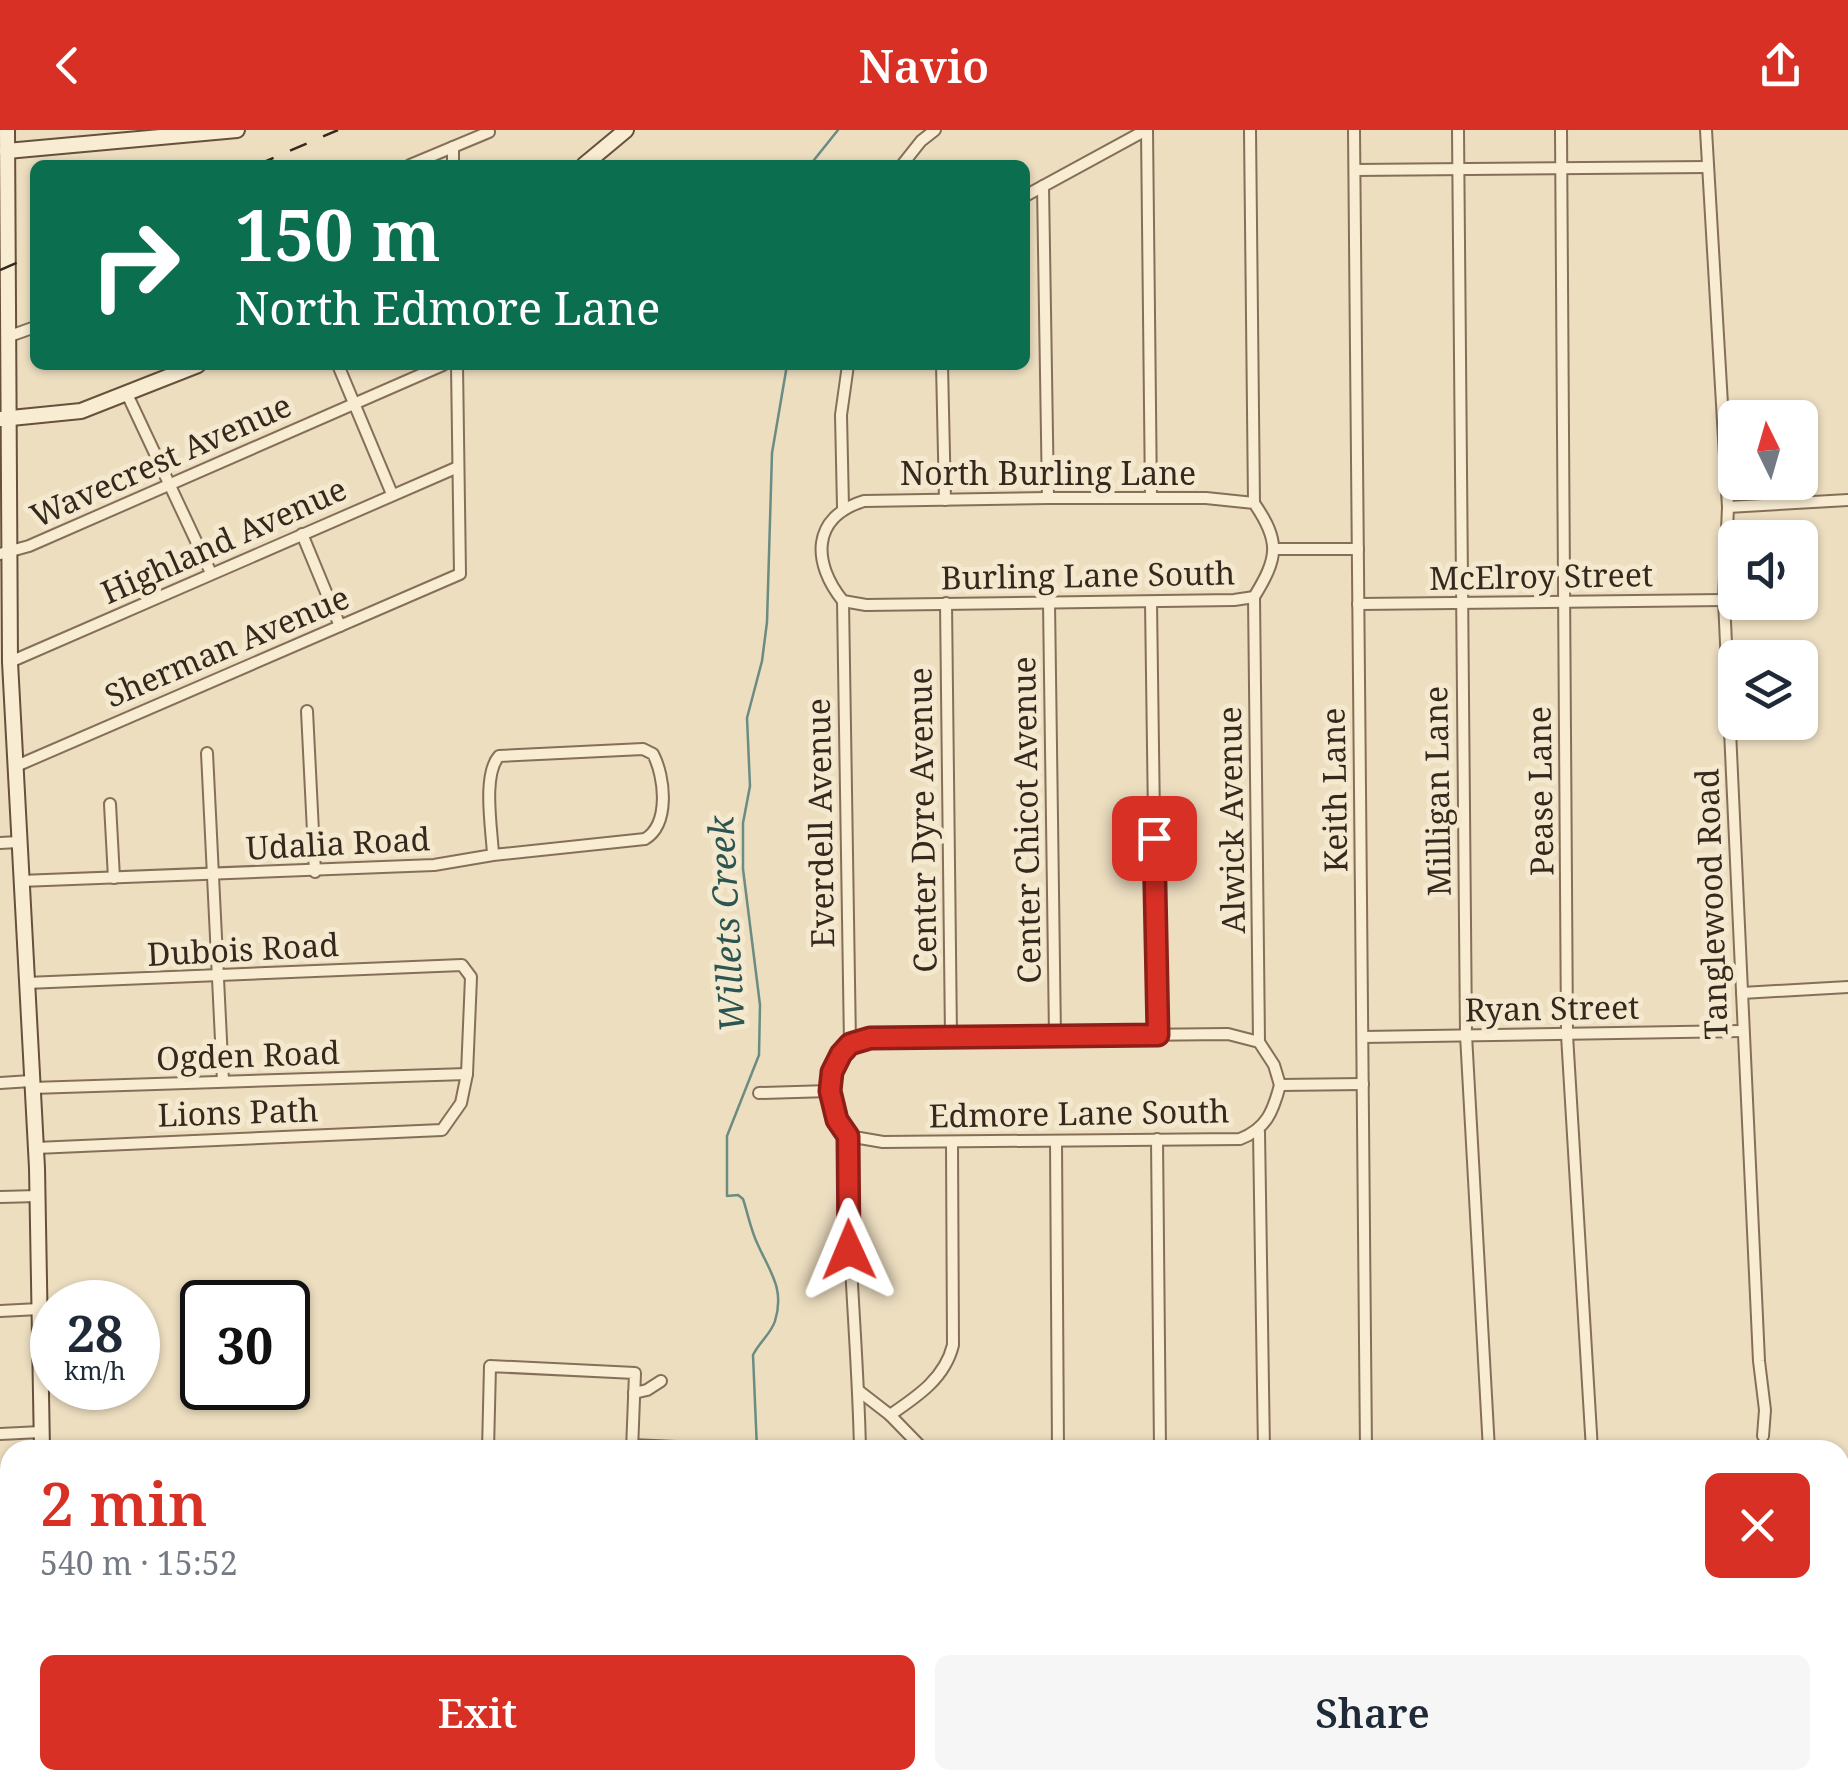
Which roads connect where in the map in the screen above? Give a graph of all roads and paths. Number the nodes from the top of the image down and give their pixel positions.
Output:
1 (6, 130) edge
2 (237, 130) edge
3 (626, 130) edge
4 (935, 130) edge
5 (1146, 130) edge
6 (1250, 130) edge
7 (1354, 130) edge
8 (1458, 130) edge
9 (1561, 130) edge
10 (1706, 130) edge
11 (488, 132) edge
12 (452, 147) junction
13 (7, 151) junction
14 (422, 160) edge
15 (453, 160) edge
16 (590, 160) edge
17 (906, 160) edge
18 (1708, 166) junction
19 (1562, 168) junction
20 (1354, 170) junction
21 (1458, 170) junction
22 (1043, 186) junction
23 (1030, 193) edge
24 (30, 329) edge
25 (7, 337) junction
26 (186, 370) edge
27 (340, 370) edge
28 (432, 370) edge
29 (457, 370) edge
30 (847, 370) edge
31 (942, 370) edge
32 (127, 394) junction
33 (354, 403) junction
34 (4, 419) edge
35 (458, 466) junction
36 (168, 486) junction
37 (392, 494) junction
38 (1048, 498) junction
39 (1151, 498) junction
40 (945, 500) junction
41 (1848, 500) edge
42 (1254, 504) junction
43 (844, 507) junction
44 (1728, 508) junction
45 (1727, 520) edge
46 (302, 534) junction
47 (1275, 549) junction
48 (1358, 549) junction
49 (5, 554) edge
50 (210, 573) junction
51 (1254, 597) junction
52 (1718, 600) edge
53 (843, 601) junction
54 (1049, 602) junction
55 (1151, 602) junction
56 (1564, 602) junction
57 (946, 603) junction
58 (1461, 603) junction
59 (1358, 604) junction
60 (1725, 620) edge
61 (340, 626) junction
62 (10, 662) junction
63 (6, 698) edge
64 (307, 712) dead end
65 (207, 753) dead end
66 (14, 768) junction
67 (110, 804) dead end
68 (18, 842) junction
69 (0, 843) edge
70 (493, 856) junction
71 (315, 872) junction
72 (214, 874) junction
73 (114, 878) junction
74 (20, 881) junction
75 (218, 978) junction
76 (26, 984) junction
77 (1848, 987) edge
78 (1742, 994) junction
79 (1742, 1031) junction
80 (1158, 1035) junction
81 (1466, 1035) junction
82 (1567, 1035) junction
83 (1363, 1036) junction
84 (951, 1037) junction
85 (1055, 1037) junction
86 (1259, 1042) junction
87 (850, 1044) junction
88 (466, 1074) junction
89 (223, 1082) junction
90 (0, 1083) edge
91 (32, 1084) junction
92 (1363, 1084) junction
93 (1280, 1085) junction
94 (830, 1091) junction
95 (759, 1093) dead end
96 (1258, 1132) junction
97 (848, 1136) junction
98 (1158, 1139) junction
99 (1056, 1141) junction
100 (952, 1142) junction
101 (36, 1148) junction
102 (38, 1196) junction
103 (0, 1197) edge
104 (39, 1280) edge
105 (30, 1309) edge
106 (0, 1311) edge
107 (661, 1381) dead end
108 (859, 1391) junction
109 (634, 1393) junction
110 (41, 1410) edge
111 (890, 1415) junction
112 (41, 1432) junction
113 (0, 1434) edge
114 (1763, 1436) dead end
115 (41, 1440) edge
116 (488, 1440) edge
117 (632, 1440) edge
118 (860, 1440) edge
119 (914, 1440) edge
120 (1058, 1440) edge
121 (1160, 1440) edge
122 (1264, 1440) edge
123 (1366, 1440) edge
124 (1488, 1440) edge
125 (1591, 1440) edge

1 - 13 main road
2 - 13 main road
3 - 16 main road
4 - 17 street
5 - 22 street
5 - 39 street
6 - 42 street
7 - 20 street, Keith Lane
8 - 21 street, Milligan Lane
9 - 19 street, Pease Lane
10 - 18 street, Tanglewood Road
11 - 12 street
12 - 14 street
12 - 15 street
13 - 25 main road
18 - 19 street
18 - 44 street, Tanglewood Road
19 - 21 street
19 - 56 street, Pease Lane
20 - 21 street
20 - 48 street, Keith Lane
21 - 58 street, Milligan Lane
22 - 23 street
22 - 38 street
24 - 25 street
25 - 34 main road
26 - 32 main road
27 - 33 street
28 - 33 street, Wavecrest Avenue
29 - 35 street
30 - 43 street
31 - 40 street
32 - 34 main road
32 - 36 street
33 - 36 street, Wavecrest Avenue
33 - 37 street
34 - 49 main road
35 - 37 street, Highland Avenue
35 - 61 street, Sherman Avenue
36 - 49 street, Wavecrest Avenue
36 - 50 street
37 - 46 street, Highland Avenue
38 - 39 street, North Burling Lane
38 - 40 street, North Burling Lane
39 - 42 street, North Burling Lane
40 - 43 street, North Burling Lane
41 - 44 street
42 - 47 street
43 - 53 street
44 - 45 street, Tanglewood Road
46 - 50 street, Highland Avenue
46 - 61 street
47 - 48 street, Burling Lane South
47 - 51 street, Burling Lane South
48 - 59 street, Keith Lane
49 - 62 main road
50 - 62 street, Highland Avenue
51 - 55 street, Burling Lane South
51 - 86 street, Alwick Avenue
52 - 56 street, McElroy Street
53 - 57 street, Burling Lane South
53 - 87 street, Everdell Avenue
54 - 55 street, Burling Lane South
54 - 57 street, Burling Lane South
54 - 85 street, Center Chicot Avenue
55 - 80 street
56 - 58 street, McElroy Street
56 - 82 street, Pease Lane
57 - 84 street, Center Dyre Avenue
58 - 59 street, McElroy Street
58 - 81 street, Milligan Lane
59 - 83 street, Keith Lane
60 - 78 street, Tanglewood Road
61 - 66 street, Sherman Avenue
62 - 63 main road
63 - 66 main road
64 - 71 street
65 - 72 street
66 - 68 main road
67 - 73 street
68 - 69 street
68 - 74 main road
70 - 70 street, Udalia Road
70 - 71 street, Udalia Road
71 - 72 street, Udalia Road
72 - 73 street, Udalia Road
72 - 75 street
73 - 74 street, Udalia Road
74 - 76 main road
75 - 76 street, Dubois Road
75 - 88 street, Dubois Road
75 - 89 street
76 - 91 main road
77 - 78 street
78 - 79 street, Tanglewood Road
79 - 82 street, Ryan Street
79 - 114 street, Tanglewood Road
80 - 85 street
80 - 86 street
81 - 82 street, Ryan Street
81 - 83 street, Ryan Street
81 - 124 street, Milligan Lane
82 - 125 street, Pease Lane
83 - 92 street, Keith Lane
84 - 85 street
84 - 87 street
86 - 93 street
87 - 94 street
88 - 89 street, Ogden Road
88 - 101 street, Lions Path
89 - 91 street, Ogden Road
90 - 91 street, Ogden Road
91 - 101 main road
92 - 93 street
92 - 123 street, Keith Lane
93 - 96 street, Edmore Lane South
94 - 95 street
94 - 97 street
96 - 98 street, Edmore Lane South
96 - 122 street
97 - 100 street, Edmore Lane South
97 - 108 street
98 - 99 street, Edmore Lane South
98 - 121 street
99 - 100 street, Edmore Lane South
99 - 120 street
100 - 111 street
101 - 102 main road
102 - 103 street
102 - 104 main road
105 - 106 street
107 - 109 street
108 - 111 street
108 - 118 street
109 - 116 street
109 - 117 street
110 - 112 main road
111 - 119 street
112 - 113 street
112 - 115 main road

